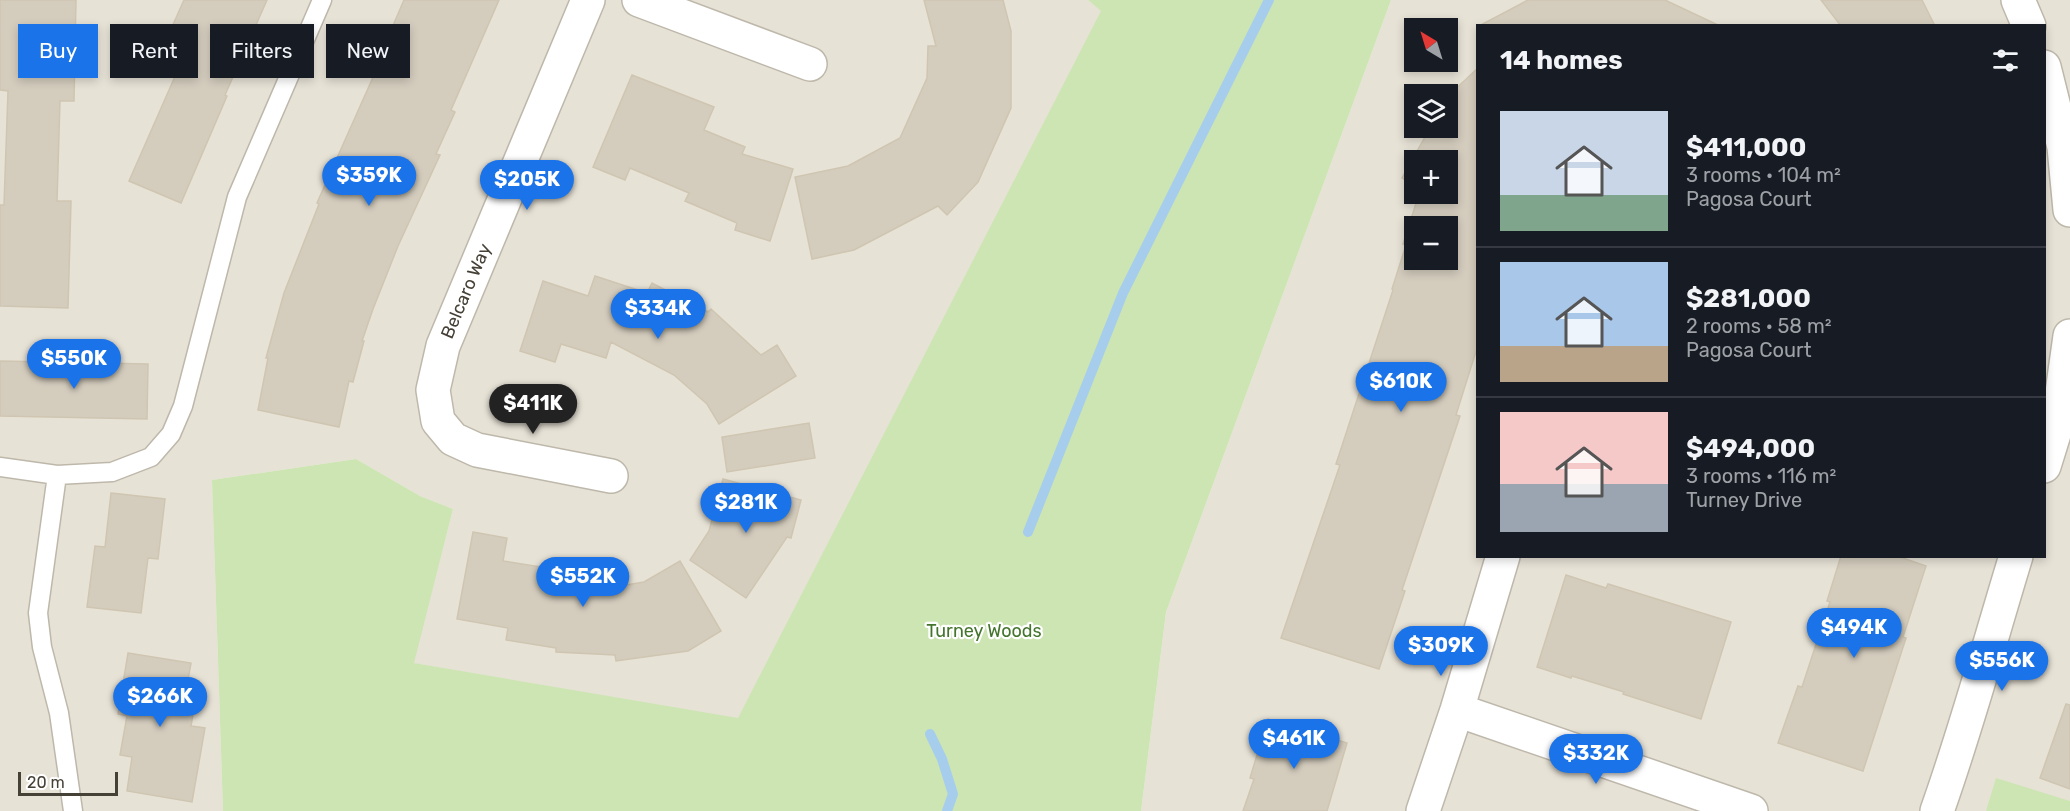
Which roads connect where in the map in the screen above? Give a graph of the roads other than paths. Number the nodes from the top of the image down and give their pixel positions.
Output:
1 (322, 0) edge
2 (588, 0) edge
3 (639, 0) edge
4 (2018, 0) edge
5 (2028, 24) edge
6 (810, 64) dead end
7 (2046, 75) edge
8 (2070, 210) edge
9 (2070, 336) edge
10 (2046, 460) edge
11 (0, 466) edge
12 (57, 476) junction
13 (611, 476) dead end
14 (1502, 558) edge
15 (2015, 558) edge
16 (1457, 710) junction
17 (73, 811) edge
18 (1424, 811) edge
19 (1751, 811) edge
20 (1937, 811) edge

1 - 12 lane
2 - 13 street, Belcaro Way
3 - 6 street
4 - 5 street
7 - 8 street
9 - 10 street
11 - 12 lane
12 - 17 lane
14 - 16 street
15 - 20 street
16 - 18 street
16 - 19 street

